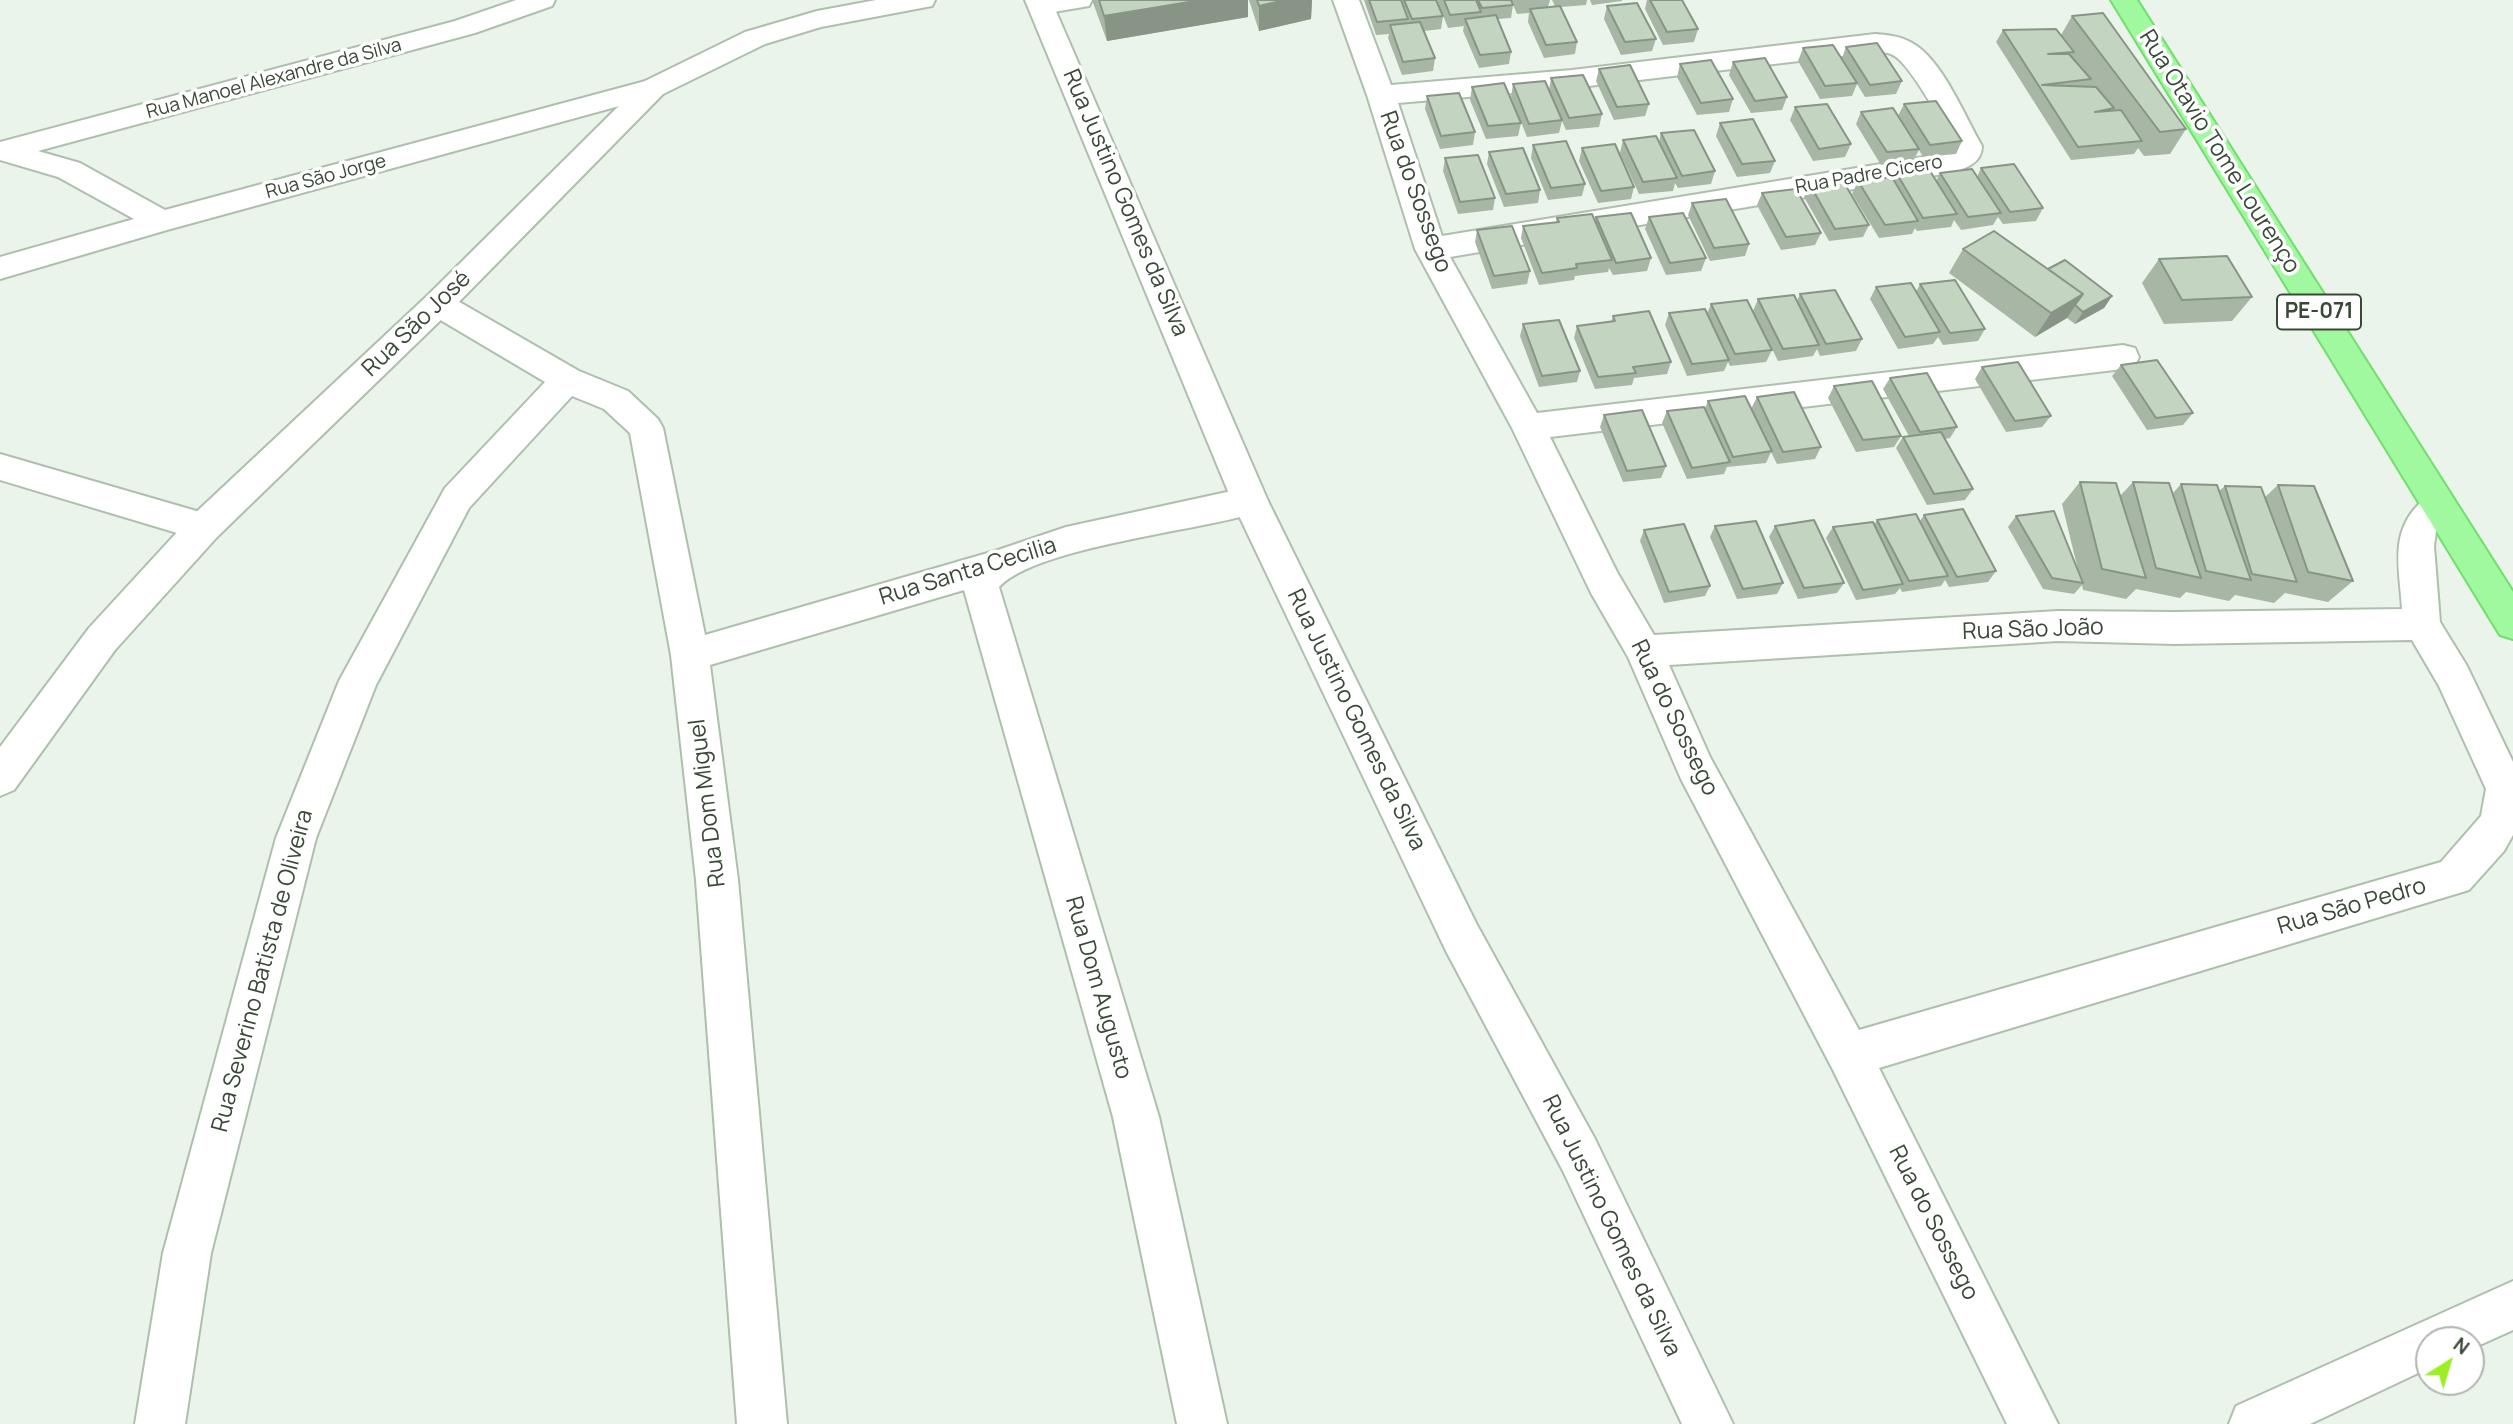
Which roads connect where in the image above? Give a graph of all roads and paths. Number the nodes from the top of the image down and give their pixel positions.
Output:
1 (542, 0) edge
2 (922, 0) edge
3 (1346, 0) edge
4 (2124, 0) edge
5 (1053, 2) edge
6 (653, 88) junction
7 (1381, 95) junction
8 (2, 151) edge
9 (162, 221) junction
10 (1431, 249) junction
11 (0, 268) edge
12 (438, 304) junction
13 (2123, 357) dead end
14 (568, 380) junction
15 (1528, 427) junction
16 (0, 467) edge
17 (1250, 501) junction
18 (2439, 506) junction
19 (204, 527) junction
20 (1002, 564) junction
21 (2422, 624) junction
22 (2513, 624) edge
23 (1644, 651) junction
24 (690, 655) junction
25 (0, 778) edge
26 (1849, 1055) junction
27 (2513, 1305) edge
28 (2467, 1326) edge
29 (2415, 1349) edge
30 (160, 1424) edge
31 (762, 1424) edge
32 (1202, 1424) edge
33 (1708, 1424) edge
34 (2033, 1424) edge
35 (2254, 1424) edge

1 - 8 street, Rua Manoel Alexandre da Silva
2 - 6 street, Rua São José
3 - 7 street, Rua do Sossego
4 - 18 main road, Rua Otavio Tome Lourenço / PE-071
5 - 17 street, Rua Justino Gomes da Silva
6 - 9 street, Rua São Jorge
6 - 12 street, Rua São José
7 - 10 street, Rua do Sossego
7 - 10 street, Rua Padre Cicero
8 - 9 street
9 - 11 street, Rua São Jorge
10 - 15 street, Rua do Sossego
12 - 14 street, Rua Dom Miguel
12 - 19 street, Rua São José
13 - 15 street
14 - 24 street, Rua Dom Miguel
14 - 30 street, Rua Severino Batista de Oliveira
15 - 23 street, Rua do Sossego
16 - 19 street
17 - 20 street, Rua Santa Cecilia
17 - 33 street, Rua Justino Gomes da Silva
18 - 21 street, Rua São Pedro
18 - 22 main road, Rua Otavio Tome Lourenço / PE-071
19 - 25 street, Rua São José
20 - 24 street, Rua Santa Cecilia
20 - 32 street, Rua Dom Augusto
21 - 23 street, Rua São João
21 - 26 street, Rua São Pedro
23 - 26 street, Rua do Sossego
24 - 31 street, Rua Dom Miguel
26 - 34 street, Rua do Sossego
27 - 28 street
29 - 35 street

